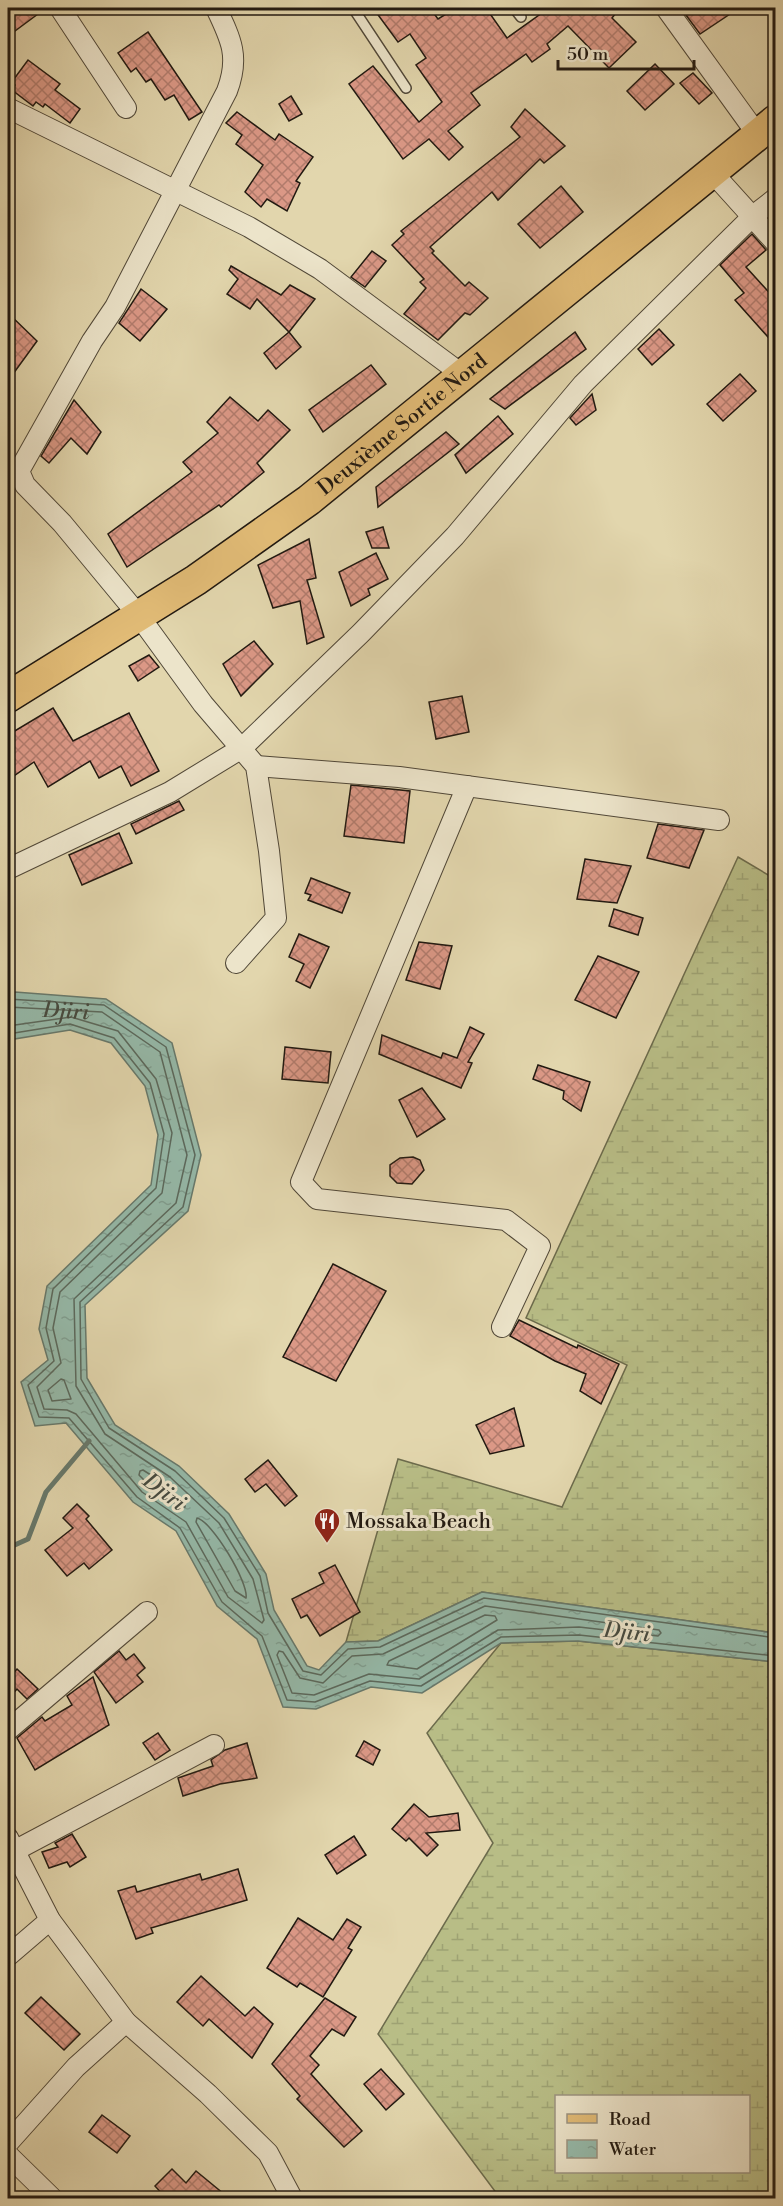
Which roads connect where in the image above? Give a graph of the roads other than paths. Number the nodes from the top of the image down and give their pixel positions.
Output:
1 (60, 8) edge
2 (216, 8) edge
3 (353, 8) edge
4 (514, 8) edge
5 (666, 8) edge
6 (521, 17) dead end
7 (406, 88) dead end
8 (8, 108) edge
9 (126, 108) dead end
10 (766, 127) edge
11 (711, 171) junction
12 (176, 192) junction
13 (776, 198) edge
14 (753, 216) junction
15 (776, 243) edge
16 (463, 375) junction
17 (139, 616) junction
18 (10, 691) edge
19 (242, 748) junction
20 (256, 766) junction
21 (467, 786) junction
22 (719, 820) dead end
23 (8, 869) edge
24 (236, 963) dead end
25 (501, 1327) dead end
26 (147, 1612) dead end
27 (8, 1730) edge
28 (214, 1745) dead end
29 (12, 1844) edge
30 (50, 1920) junction
31 (8, 1956) edge
32 (126, 2022) junction
33 (8, 2143) edge
34 (8, 2155) edge
35 (52, 2199) edge
36 (292, 2199) edge

1 - 9 street
2 - 12 street
3 - 7 lane
4 - 6 lane
5 - 10 street
8 - 12 street
10 - 11 main road, Deuxième Sortie Nord
11 - 14 street
11 - 16 main road, Deuxième Sortie Nord
12 - 16 street
12 - 17 street
13 - 14 street
14 - 15 street
14 - 19 street
16 - 17 main road, Deuxième Sortie Nord
17 - 18 main road, Deuxième Sortie Nord
17 - 19 street
19 - 20 street
19 - 23 street
20 - 21 street
20 - 24 street
21 - 22 street
21 - 25 street
26 - 27 street
28 - 29 street
29 - 30 street
30 - 31 street
30 - 32 street
32 - 33 street
32 - 36 street
34 - 35 street

